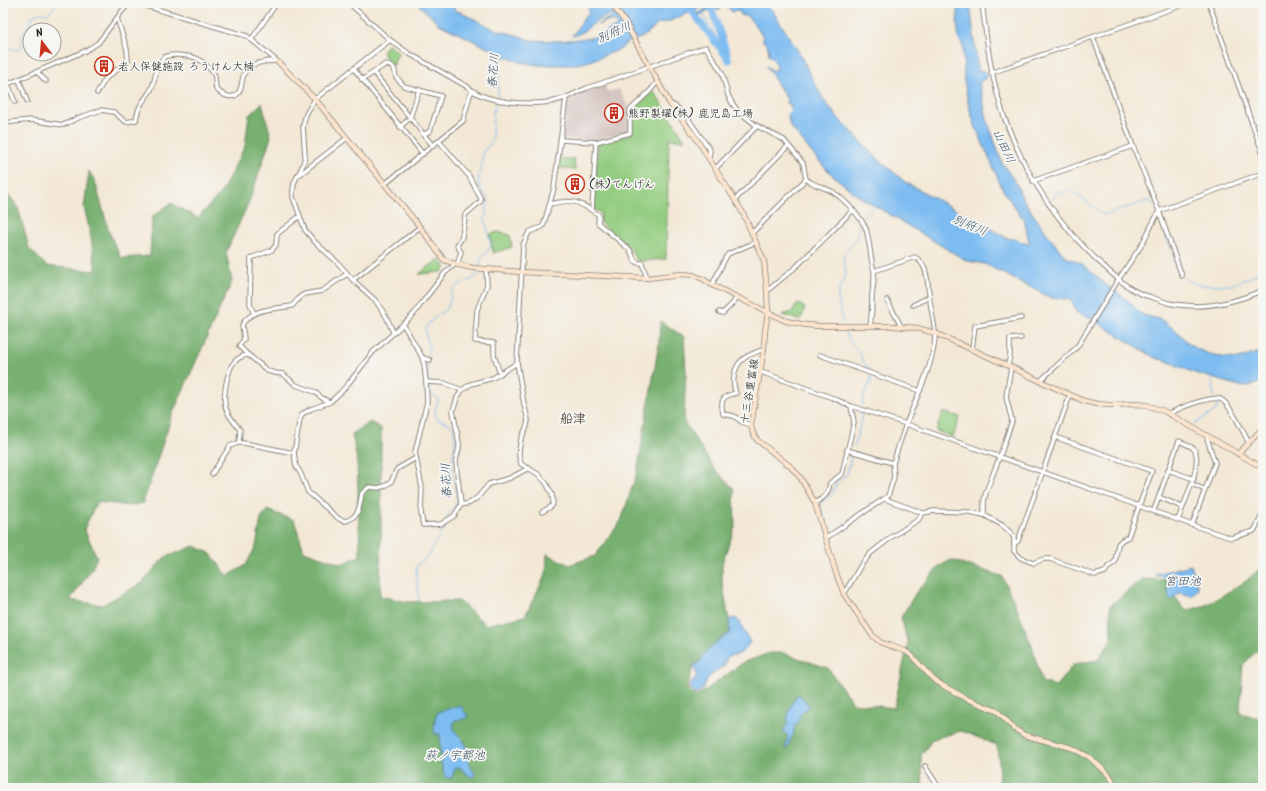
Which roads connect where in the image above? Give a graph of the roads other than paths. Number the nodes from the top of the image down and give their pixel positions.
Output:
1 (136, 3) edge
2 (277, 3) edge
3 (346, 3) edge
4 (611, 3) edge
5 (982, 3) edge
6 (1188, 3) edge
7 (1209, 3) edge
8 (351, 4) edge
9 (117, 18) junction
10 (1093, 37) junction
11 (251, 40) junction
12 (390, 40) junction
13 (277, 61) junction
14 (649, 66) junction
15 (354, 69) junction
16 (38, 72) junction
17 (374, 73) junction
18 (992, 73) junction
19 (19, 80) junction
20 (362, 80) junction
21 (46, 81) dead end
22 (658, 82) junction
23 (8, 84) junction
24 (3, 86) edge
25 (419, 90) junction
26 (472, 91) junction
27 (97, 93) dead end
28 (566, 98) junction
29 (315, 99) junction
30 (27, 101) dead end
31 (15, 102) dead end
32 (410, 118) junction
33 (3, 123) edge
34 (757, 126) junction
35 (400, 127) junction
36 (424, 135) junction
37 (347, 138) junction
38 (560, 140) junction
39 (439, 141) junction
40 (596, 142) junction
41 (433, 146) junction
42 (788, 146) junction
43 (1133, 146) junction
44 (423, 154) junction
45 (1263, 154) edge
46 (716, 168) junction
47 (1263, 173) edge
48 (298, 176) junction
49 (806, 179) junction
50 (1033, 181) junction
51 (385, 184) junction
52 (735, 200) junction
53 (550, 204) junction
54 (592, 210) junction
55 (854, 210) junction
56 (1158, 211) junction
57 (300, 216) junction
58 (420, 227) junction
59 (752, 233) junction
60 (756, 242) junction
61 (455, 264) junction
62 (485, 268) junction
63 (874, 271) junction
64 (521, 272) junction
65 (347, 274) junction
66 (1182, 276) dead end
67 (647, 278) junction
68 (353, 280) junction
69 (1118, 280) junction
70 (712, 285) junction
71 (1263, 290) edge
72 (767, 291) junction
73 (737, 297) junction
74 (929, 297) junction
75 (887, 300) dead end
76 (913, 305) dead end
77 (719, 312) dead end
78 (768, 312) junction
79 (254, 314) junction
80 (1021, 318) dead end
81 (403, 324) junction
82 (870, 326) junction
83 (901, 326) junction
84 (393, 332) junction
85 (935, 333) junction
86 (1021, 338) dead end
87 (764, 349) junction
88 (972, 349) junction
89 (247, 355) junction
90 (820, 355) dead end
91 (424, 358) junction
92 (430, 360) dead end
93 (517, 364) junction
94 (1010, 366) junction
95 (761, 372) junction
96 (500, 374) junction
97 (1040, 381) junction
98 (426, 382) junction
99 (462, 390) junction
100 (920, 390) junction
101 (1070, 395) junction
102 (330, 402) junction
103 (851, 406) junction
104 (1169, 414) junction
105 (751, 424) junction
106 (906, 424) junction
107 (1263, 428) edge
108 (1206, 435) junction
109 (1055, 437) junction
110 (239, 443) junction
111 (1248, 443) junction
112 (847, 450) junction
113 (294, 453) junction
114 (1238, 454) junction
115 (1000, 456) junction
116 (416, 458) junction
117 (893, 462) junction
118 (529, 468) junction
119 (1263, 468) edge
120 (1168, 470) junction
121 (1043, 472) junction
122 (212, 474) dead end
123 (1194, 479) junction
124 (1192, 484) junction
125 (1205, 490) junction
126 (1159, 497) junction
127 (885, 499) junction
128 (815, 503) junction
129 (461, 505) junction
130 (1139, 506) junction
131 (1182, 507) junction
132 (1154, 510) junction
133 (542, 512) dead end
134 (923, 513) junction
135 (1263, 514) edge
136 (984, 515) junction
137 (1178, 520) junction
138 (1192, 525) junction
139 (826, 538) junction
140 (1014, 544) junction
141 (844, 594) junction
142 (925, 766) dead end
143 (939, 788) edge
144 (1116, 788) edge

1 - 9 street
1 - 11 street
2 - 11 street
3 - 8 street
4 - 14 street, 十三谷重富線
5 - 18 street
6 - 10 street
7 - 45 street
8 - 12 street
9 - 16 street
9 - 27 street
10 - 18 street
10 - 43 street
11 - 13 street
12 - 15 street
12 - 26 street
13 - 29 street
13 - 33 street
14 - 22 street, 十三谷重富線
14 - 28 street
14 - 34 street
15 - 20 street
15 - 29 street
16 - 19 street
16 - 21 street
17 - 20 street
17 - 25 street
17 - 32 street
18 - 50 street
19 - 23 street
19 - 30 street
20 - 35 street
22 - 40 street
22 - 46 street, 十三谷重富線
23 - 24 street
23 - 31 street
25 - 32 street
25 - 36 street
26 - 28 street
26 - 39 street
28 - 38 street
29 - 37 street
29 - 48 street
32 - 35 street
32 - 36 street
34 - 42 street
34 - 46 street
35 - 44 street
36 - 41 street
37 - 48 street
37 - 51 street
38 - 40 street
38 - 53 street
39 - 41 street
39 - 61 street
40 - 54 street
41 - 44 street
42 - 49 street
42 - 52 street
43 - 50 street
43 - 56 street
44 - 51 street
46 - 52 street, 十三谷重富線
47 - 56 street
48 - 57 street
49 - 55 street
49 - 59 street
50 - 69 street
51 - 58 street
52 - 59 street, 十三谷重富線
53 - 54 street
53 - 64 street
54 - 67 street
55 - 63 street
55 - 72 street
56 - 66 street
56 - 69 street
57 - 65 street
57 - 79 street
58 - 61 street
58 - 68 street
59 - 60 street, 十三谷重富線
60 - 70 street
60 - 72 street, 十三谷重富線
61 - 62 street
61 - 81 street
62 - 64 street
62 - 96 street
63 - 74 street
63 - 82 street
64 - 67 street
64 - 93 street
65 - 68 street
65 - 79 street
67 - 70 street
68 - 84 street
69 - 71 street
69 - 97 street
70 - 73 street
72 - 78 street, 十三谷重富線
73 - 77 street
73 - 78 street
74 - 76 street
74 - 85 street
75 - 83 street
78 - 82 street
78 - 87 street, 十三谷重富線
79 - 89 street
80 - 88 street
81 - 84 street
81 - 91 street
82 - 83 street
83 - 85 street
84 - 102 street
85 - 88 street
85 - 100 street
86 - 94 street
87 - 95 street, 十三谷重富線
87 - 105 street
88 - 94 street
89 - 102 street
89 - 110 street
90 - 100 street
91 - 92 street
91 - 98 street
93 - 96 street
93 - 118 street
94 - 97 street
94 - 115 street
95 - 103 street
95 - 105 street, 十三谷重富線
96 - 99 street
97 - 101 street
98 - 99 street
98 - 116 street
99 - 129 street
100 - 106 street
101 - 104 street
101 - 109 street
102 - 113 street
103 - 106 street
103 - 112 street
104 - 108 street
104 - 111 street
105 - 128 street, 十三谷重富線
106 - 115 street
106 - 117 street
107 - 111 street
108 - 114 street
108 - 125 street
109 - 121 street
109 - 130 street
110 - 113 street
110 - 122 street
111 - 114 street
112 - 117 street
112 - 128 street
113 - 116 street
114 - 119 street
115 - 121 street
115 - 136 street
116 - 129 street
117 - 127 street
118 - 129 street
118 - 133 street
120 - 123 street
120 - 123 street
120 - 126 street
121 - 130 street
121 - 140 street
123 - 124 street
124 - 125 street
124 - 131 street
125 - 138 street
126 - 131 street
126 - 132 street
127 - 134 street
127 - 139 street
128 - 139 street, 十三谷重富線
130 - 132 street
130 - 140 street
131 - 137 street
132 - 137 street
134 - 136 street
134 - 141 street
135 - 138 street
136 - 140 street
137 - 138 street
139 - 141 street, 十三谷重富線
141 - 144 street, 十三谷重富線
142 - 143 street

